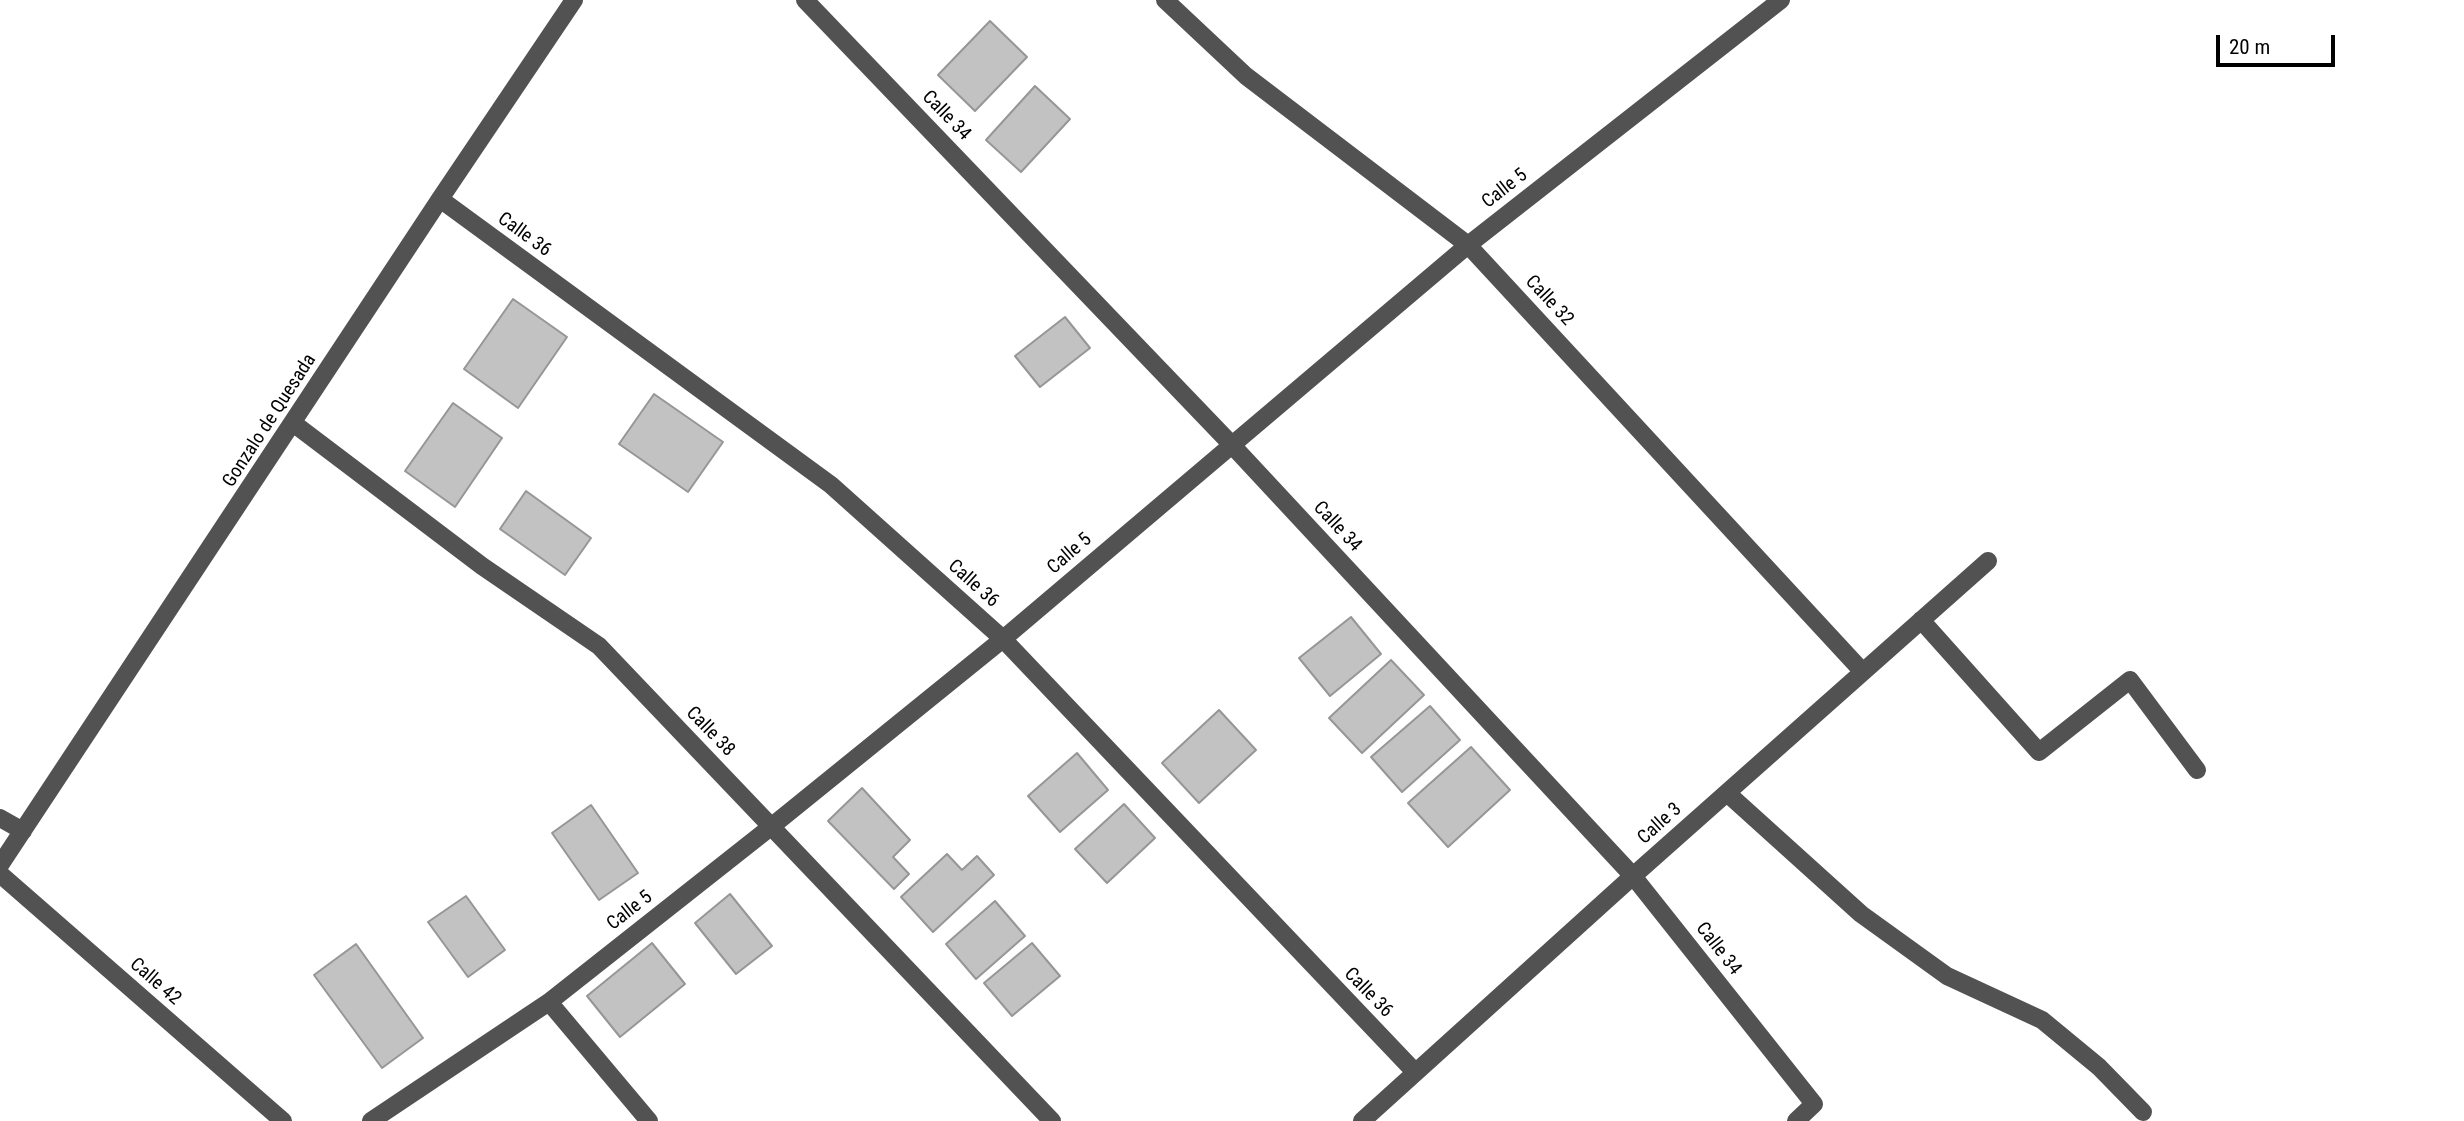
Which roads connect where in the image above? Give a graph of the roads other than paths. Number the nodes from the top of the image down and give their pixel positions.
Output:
1 (574, 0) edge
2 (805, 0) edge
3 (1165, 0) edge
4 (1781, 0) edge
5 (440, 199) junction
6 (1468, 244) junction
7 (293, 423) junction
8 (1231, 444) junction
9 (1988, 561) dead end
10 (1921, 620) junction
11 (1003, 639) junction
12 (1863, 672) junction
13 (2197, 770) dead end
14 (1727, 793) junction
15 (0, 818) edge
16 (772, 826) junction
17 (23, 831) junction
18 (0, 864) edge
19 (0, 874) edge
20 (1633, 876) junction
21 (549, 1002) junction
22 (1415, 1072) junction
23 (2143, 1112) dead end
24 (283, 1121) edge
25 (371, 1121) edge
26 (649, 1121) edge
27 (1052, 1121) edge
28 (1362, 1121) edge
29 (1796, 1121) edge

1 - 5 street, Gonzalo de Quesada
2 - 8 street, Calle 34
3 - 6 street, Calle 32
4 - 6 street, Calle 5
5 - 7 street, Gonzalo de Quesada
5 - 11 street, Calle 36
6 - 8 street, Calle 5
6 - 12 street, Calle 32
7 - 16 street, Calle 38
7 - 17 street, Gonzalo de Quesada
8 - 11 street, Calle 5
8 - 20 street, Calle 34
9 - 10 street, Calle 3
10 - 12 street, Calle 3
10 - 13 street
11 - 16 street, Calle 5
11 - 22 street, Calle 36
12 - 14 street, Calle 3
14 - 20 street, Calle 3
14 - 23 street
15 - 17 street
16 - 21 street, Calle 5
16 - 27 street, Calle 38
17 - 18 street, Gonzalo de Quesada
19 - 24 street, Calle 42
20 - 22 street, Calle 3
20 - 29 street, Calle 34
21 - 25 street, Calle 5
21 - 26 street
22 - 28 street, Calle 3

